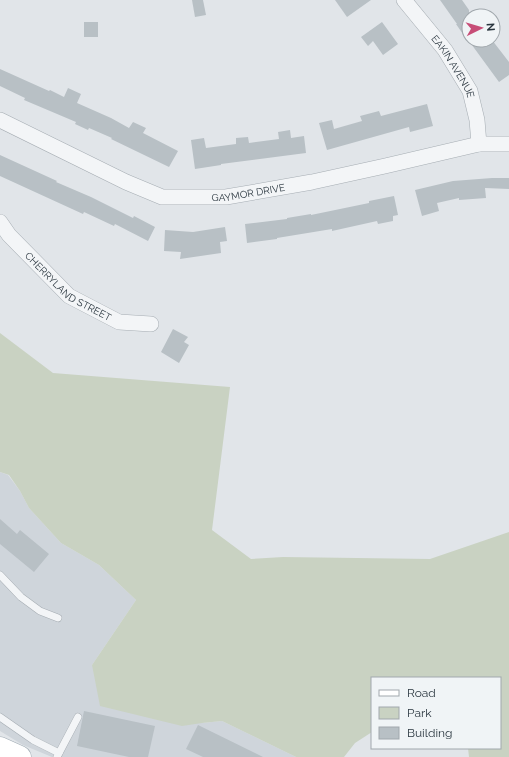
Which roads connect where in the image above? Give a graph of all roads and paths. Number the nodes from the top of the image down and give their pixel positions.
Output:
1 (404, 0) edge
2 (0, 120) edge
3 (479, 144) junction
4 (509, 144) edge
5 (0, 222) edge
6 (151, 324) dead end
7 (0, 575) edge
8 (58, 618) dead end
9 (0, 717) edge
10 (78, 717) dead end
11 (0, 748) edge
12 (58, 755) edge
13 (20, 757) edge

1 - 3 street, EAKIN AVENUE
2 - 3 street, GAYMOR DRIVE
3 - 4 street, GAYMOR DRIVE
5 - 6 street, CHERRYLAND STREET
7 - 8 lane
9 - 12 lane
10 - 12 lane
11 - 13 main road

